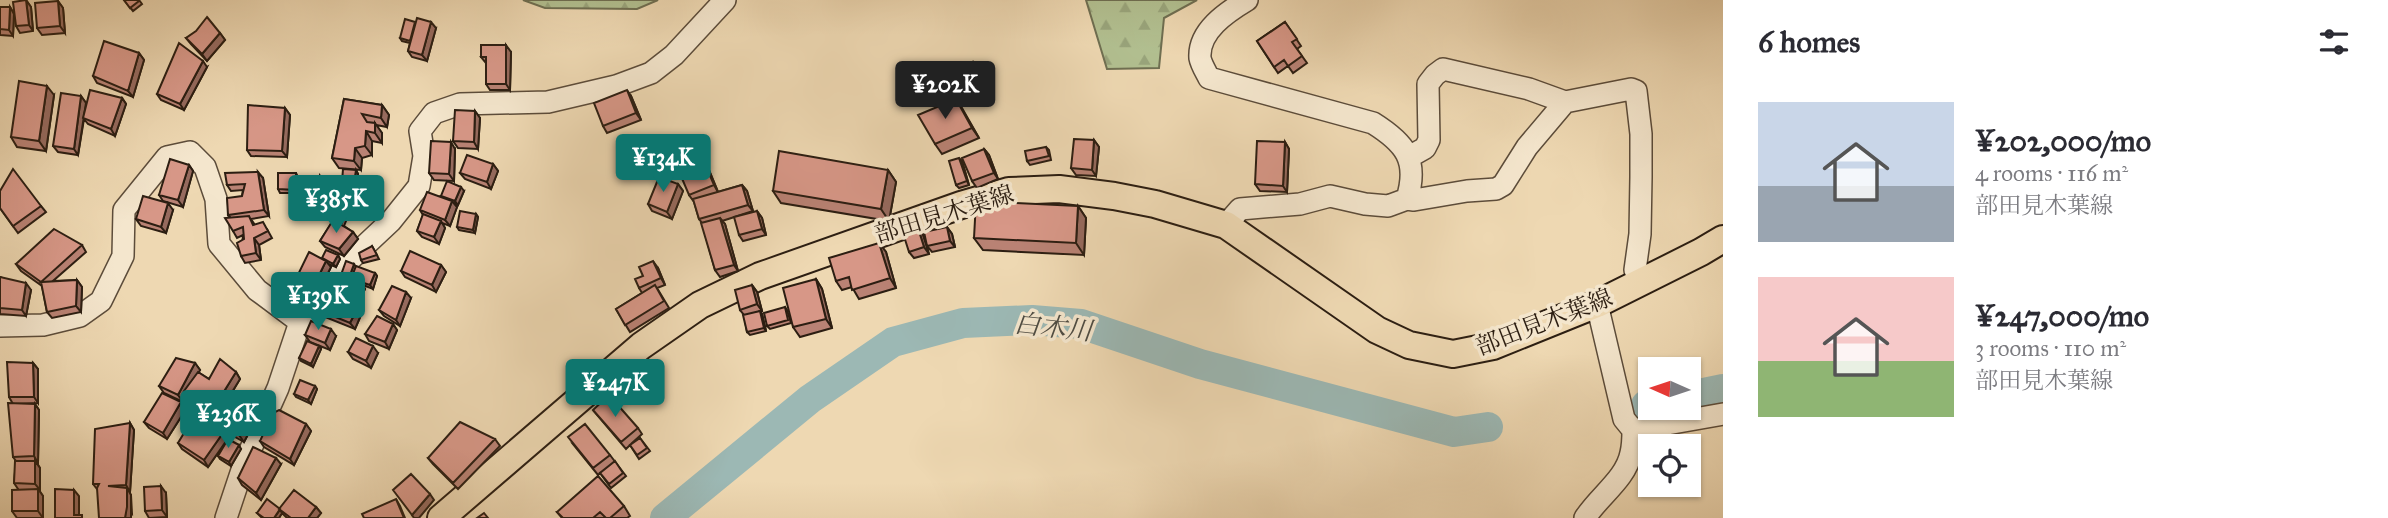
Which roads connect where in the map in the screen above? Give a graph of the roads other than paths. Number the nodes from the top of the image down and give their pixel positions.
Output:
1 (725, 0) edge
2 (1247, 0) edge
3 (1565, 102) junction
4 (1409, 157) junction
5 (1407, 199) junction
6 (1226, 225) junction
7 (1723, 239) edge
8 (1642, 282) junction
9 (1597, 304) junction
10 (300, 322) junction
11 (0, 326) edge
12 (1723, 414) edge
13 (1633, 430) junction
14 (226, 518) edge
15 (441, 518) edge
16 (1585, 518) edge

1 - 10 street
2 - 4 street
3 - 4 street
3 - 5 street
3 - 8 street
4 - 5 street
5 - 6 street
6 - 9 main road, 部田見木葉線
6 - 15 main road, 部田見木葉線
7 - 8 main road, 部田見木葉線
8 - 9 main road, 部田見木葉線
9 - 13 street
10 - 11 street
10 - 14 street
12 - 13 street
13 - 16 street

